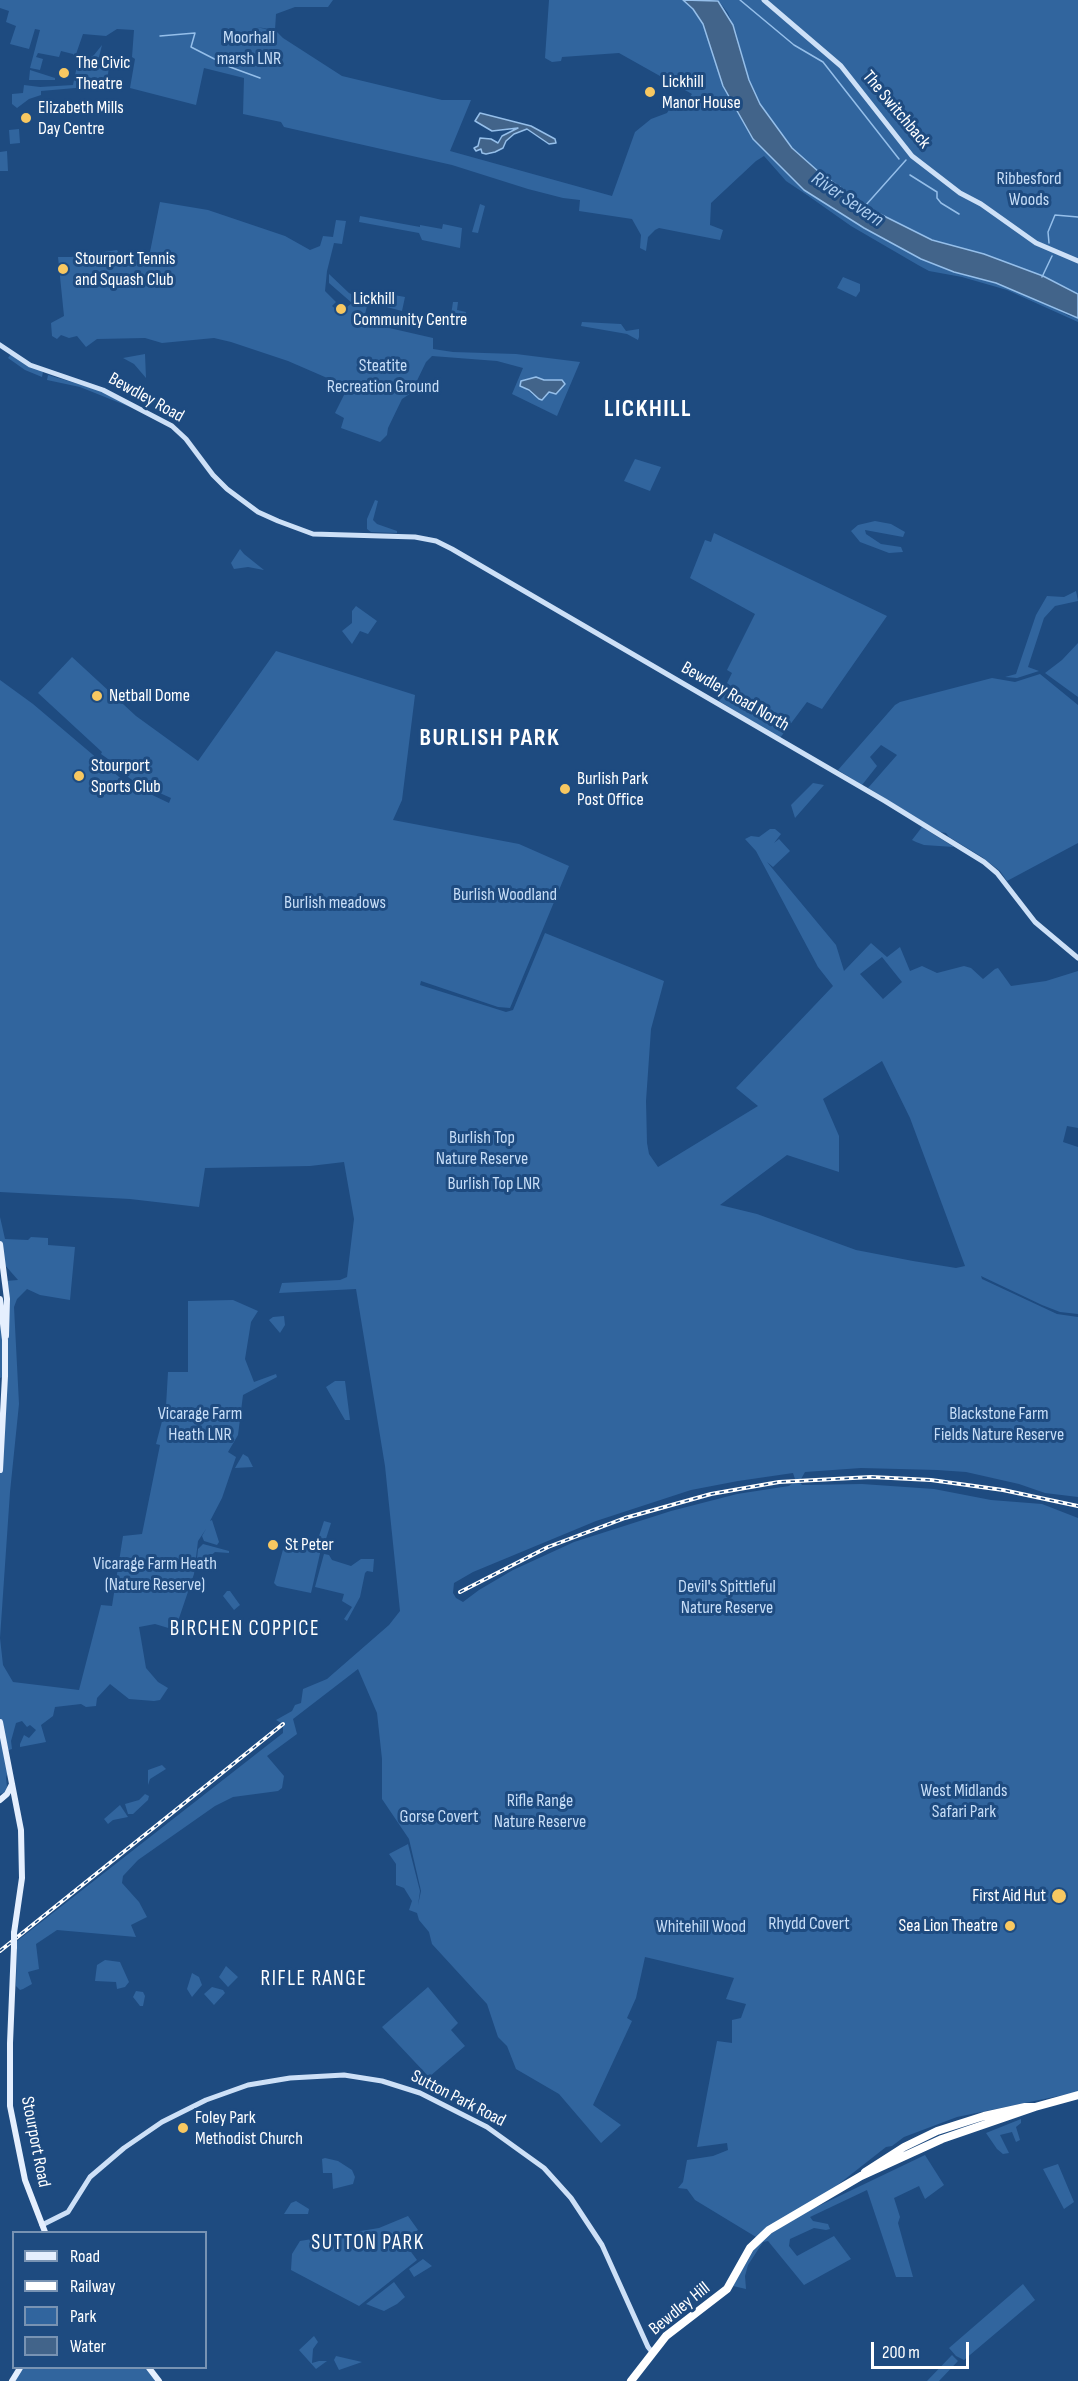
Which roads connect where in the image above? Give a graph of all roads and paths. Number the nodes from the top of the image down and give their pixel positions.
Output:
1 (764, 0) edge
2 (1078, 261) edge
3 (0, 345) edge
4 (460, 555) joint
5 (1078, 958) edge
6 (0, 1244) edge
7 (0, 1299) edge
8 (5, 1340) junction
9 (0, 1470) edge
10 (0, 1722) edge
11 (13, 1783) junction
12 (16, 1797) junction
13 (0, 1800) edge
14 (1078, 2095) edge
15 (42, 2225) junction
16 (45, 2231) edge
17 (652, 2352) junction
18 (631, 2381) edge

1 - 2 main road, The Switchback
3 - 4 main road, Bewdley Road
4 - 5 main road, Bewdley Road North
6 - 8 main road
7 - 8 main road
8 - 9 main road
10 - 11 main road
11 - 12 main road
11 - 13 main road
12 - 13 main road
12 - 15 main road, Stourport Road, bridge
14 - 17 highway, Bewdley Hill
15 - 16 main road, Stourport Road
15 - 17 main road, Sutton Park Road
17 - 18 highway, Bewdley Hill

